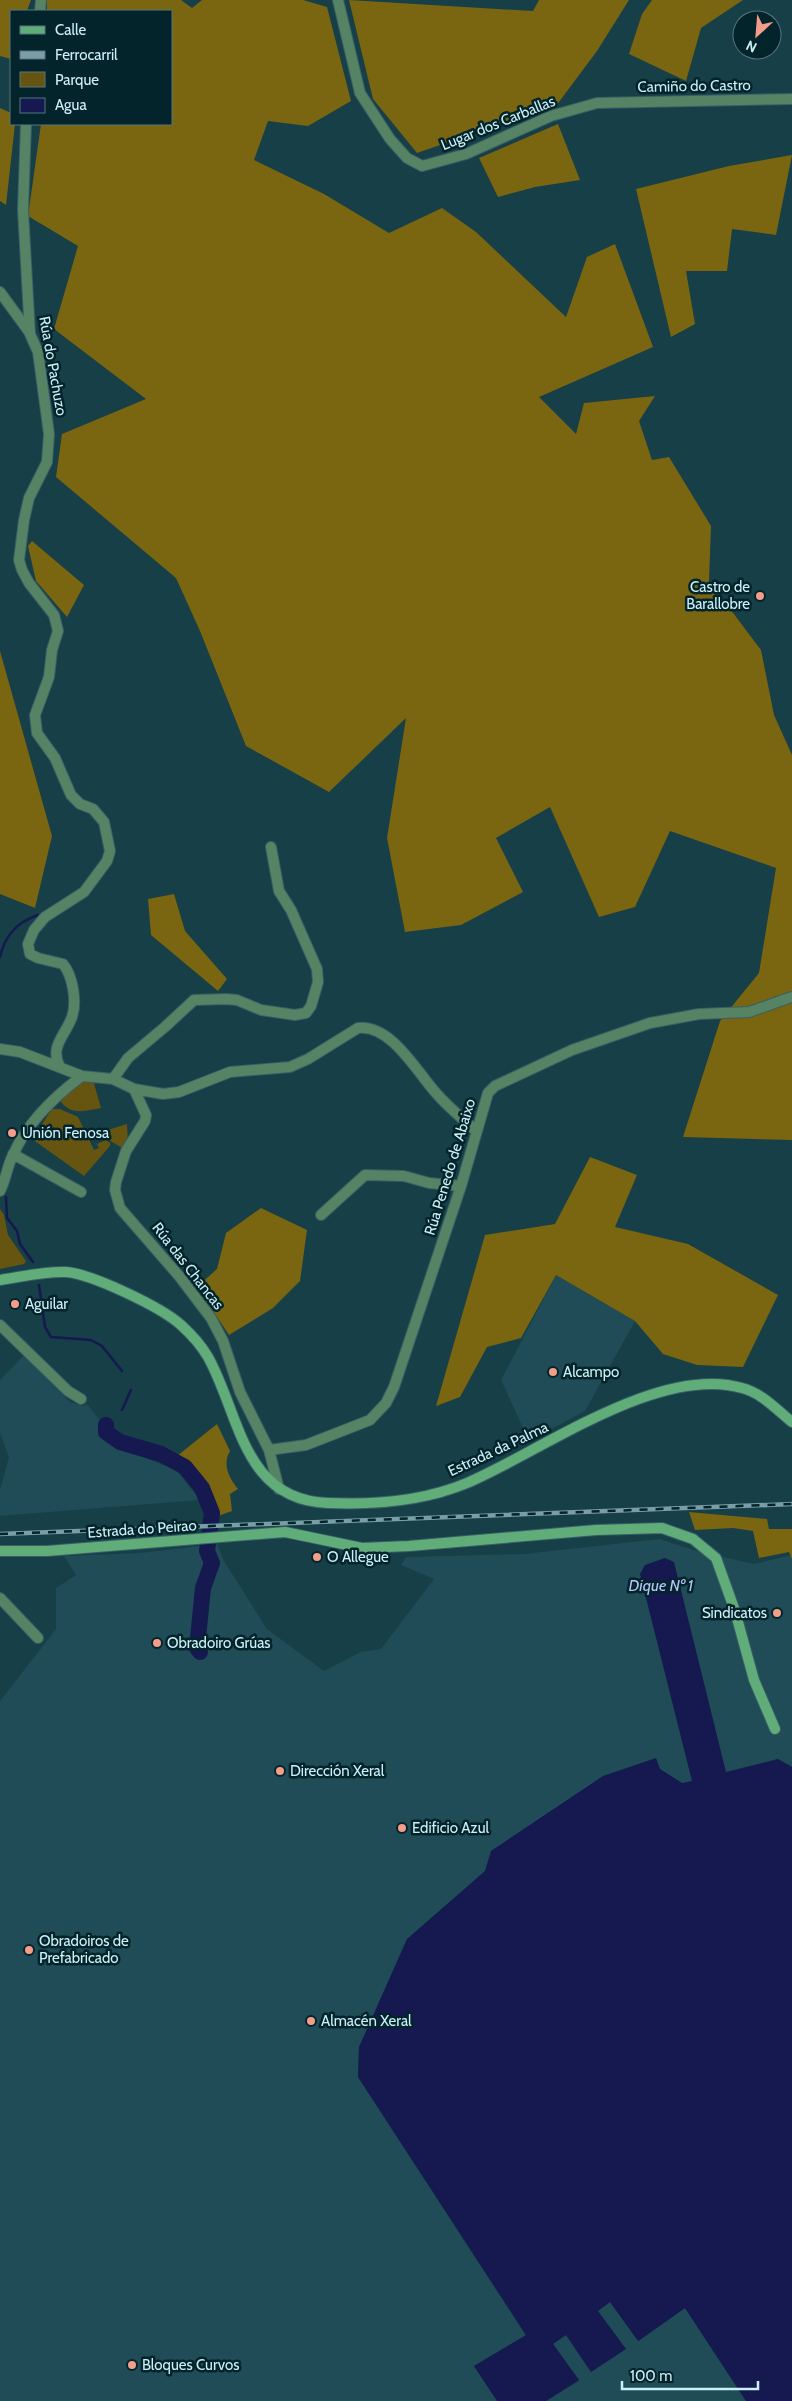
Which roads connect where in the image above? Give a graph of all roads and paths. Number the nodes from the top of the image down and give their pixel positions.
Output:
1 (338, 0) edge
2 (792, 98) edge
3 (597, 103) joint
4 (26, 125) edge
5 (0, 292) edge
6 (30, 334) junction
7 (270, 847) dead end
8 (792, 997) edge
9 (0, 1049) edge
10 (60, 1067) junction
11 (82, 1076) junction
12 (114, 1079) junction
13 (134, 1089) junction
14 (476, 1131) junction
15 (13, 1154) junction
16 (461, 1186) junction
17 (0, 1191) edge
18 (81, 1192) dead end
19 (321, 1215) dead end
20 (0, 1280) edge
21 (1, 1328) edge
22 (81, 1399) dead end
23 (792, 1422) edge
24 (268, 1450) junction
25 (279, 1489) junction
26 (0, 1551) edge
27 (0, 1598) edge
28 (38, 1638) dead end
29 (775, 1729) dead end

1 - 3 street, Lugar dos Carballas
2 - 3 street, Camiño do Castro
4 - 6 street, Rúa do Pachuzo
5 - 6 street
6 - 10 street, Rúa do Pachuzo
7 - 12 street
8 - 14 street, Rúa Penedo de Abaixo
9 - 10 street
10 - 11 street
11 - 12 street
11 - 15 street
12 - 13 street
13 - 14 street
13 - 24 street, Rúa das Chancas
14 - 16 street, Rúa Penedo de Abaixo
15 - 17 street
15 - 18 street
16 - 19 street
16 - 24 street, Rúa Penedo de Abaixo
20 - 25 street, Estrada da Palma
21 - 22 street
23 - 25 street, Estrada da Palma
24 - 25 street, Rúa das Chancas
26 - 29 street, Estrada do Peirao
27 - 28 street

